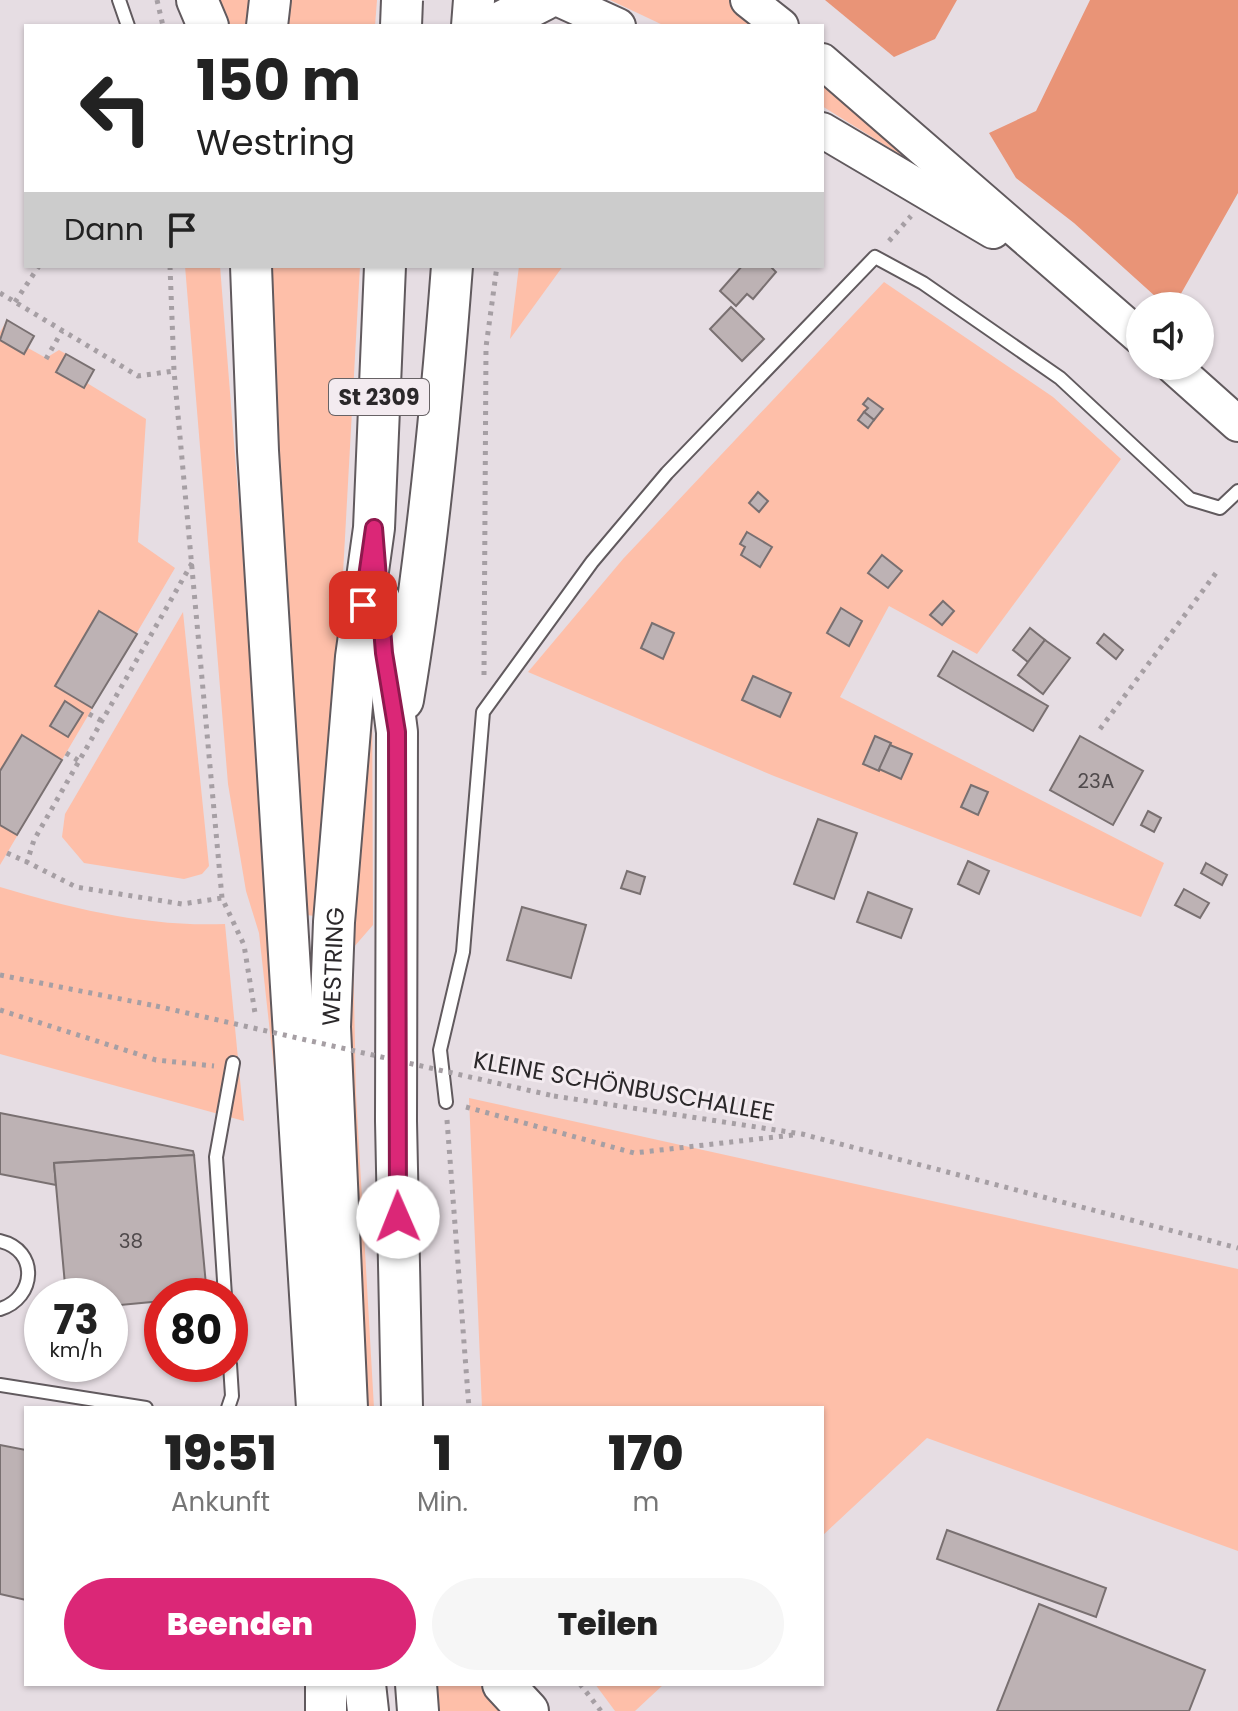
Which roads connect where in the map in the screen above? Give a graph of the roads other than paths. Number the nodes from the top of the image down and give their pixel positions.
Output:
1 (119, 0) edge
2 (197, 0) edge
3 (270, 0) edge
4 (402, 0) edge
5 (474, 0) edge
6 (544, 0) edge
7 (561, 0) edge
8 (748, 0) edge
9 (127, 24) edge
10 (207, 24) edge
11 (267, 24) edge
12 (401, 24) edge
13 (472, 24) edge
14 (497, 24) edge
15 (614, 24) edge
16 (778, 24) edge
17 (824, 63) edge
18 (824, 131) edge
19 (1053, 265) junction
20 (251, 268) edge
21 (385, 268) edge
22 (452, 268) edge
23 (1126, 325) edge
24 (1189, 380) edge
25 (1238, 424) edge
26 (1238, 491) edge
27 (374, 528) junction
28 (397, 732) junction
29 (233, 1063) road end
30 (446, 1102) road end
31 (0, 1241) edge
32 (224, 1278) edge
33 (0, 1309) edge
34 (231, 1382) edge
35 (0, 1385) edge
36 (133, 1406) edge
37 (229, 1406) edge
38 (317, 1406) edge
39 (347, 1406) edge
40 (402, 1406) edge
41 (326, 1686) edge
42 (365, 1686) edge
43 (416, 1686) edge
44 (505, 1686) edge
45 (326, 1711) edge
46 (368, 1711) edge
47 (418, 1711) edge
48 (528, 1711) edge

1 - 9 lane
2 - 10 highway
3 - 11 highway
4 - 12 highway, bridge
5 - 13 highway
6 - 14 highway
7 - 15 main road
8 - 16 main road
17 - 19 main road
18 - 19 main road
19 - 23 main road
20 - 38 highway
21 - 27 highway, WESTRING / St 2309
22 - 28 highway
24 - 25 main road
26 - 30 lane
27 - 28 highway, WESTRING / St 2309
27 - 39 highway, WESTRING / St 2309
28 - 40 highway, WESTRING / St 2309
29 - 32 lane
31 - 33 lane
34 - 37 lane
35 - 36 lane
41 - 45 highway
42 - 46 highway
43 - 47 highway
44 - 48 highway

